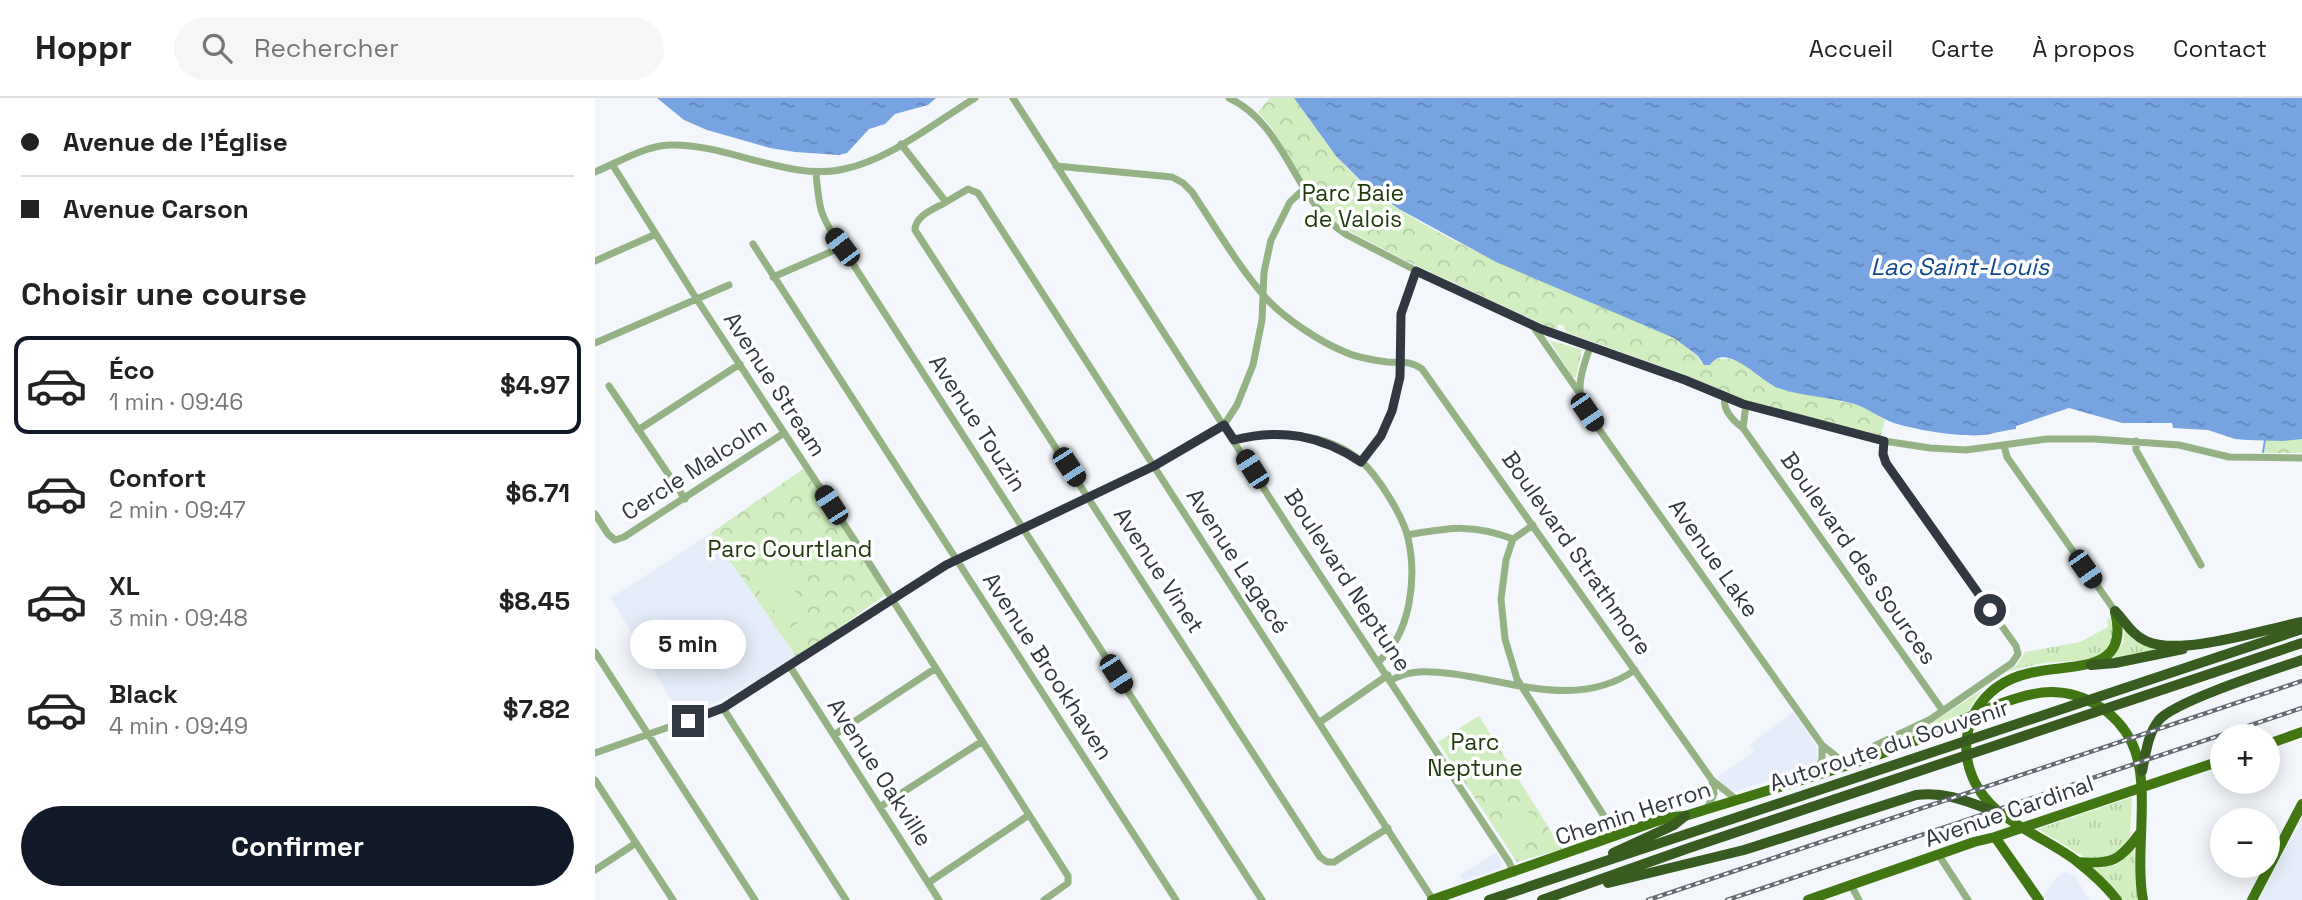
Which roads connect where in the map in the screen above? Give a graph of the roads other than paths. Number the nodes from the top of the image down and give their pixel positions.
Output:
1 (975, 98) edge
2 (1013, 98) edge
3 (1229, 98) edge
4 (901, 144) junction
5 (613, 164) junction
6 (1056, 166) junction
7 (595, 172) edge
8 (816, 173) junction
9 (1304, 189) junction
10 (946, 202) junction
11 (656, 234) junction
12 (753, 244) dead end
13 (842, 247) junction
14 (595, 261) edge
15 (1416, 271) junction
16 (773, 277) junction
17 (729, 285) dead end
18 (1263, 294) junction
19 (696, 298) junction
20 (1533, 326) junction
21 (595, 344) edge
22 (1590, 347) junction
23 (1400, 362) junction
24 (740, 364) junction
25 (609, 386) dead end
26 (1579, 391) junction
27 (1725, 397) junction
28 (1746, 405) junction
29 (1224, 425) junction
30 (1743, 428) junction
31 (638, 430) junction
32 (784, 433) junction
33 (1234, 440) junction
34 (1884, 441) junction
35 (2136, 441) junction
36 (2004, 446) junction
37 (2302, 457) edge
38 (1361, 462) junction
39 (1154, 466) junction
40 (1089, 496) junction
41 (685, 499) junction
42 (595, 514) edge
43 (1532, 524) junction
44 (1023, 528) junction
45 (1408, 535) junction
46 (1513, 539) junction
47 (957, 560) junction
48 (2201, 565) dead end
49 (891, 598) junction
50 (2115, 611) junction
51 (2302, 622) edge
52 (2302, 629) edge
53 (2302, 643) edge
54 (2192, 645) junction
55 (595, 652) edge
56 (2302, 660) edge
57 (1378, 662) junction
58 (789, 665) junction
59 (2091, 665) junction
60 (936, 668) junction
61 (1635, 670) junction
62 (1389, 678) junction
63 (1522, 687) junction
64 (723, 708) junction
65 (1943, 712) junction
66 (1319, 722) junction
67 (2302, 732) edge
68 (649, 735) junction
69 (834, 735) junction
70 (2280, 740) edge
71 (981, 742) junction
72 (1822, 745) junction
73 (595, 753) edge
74 (1864, 759) junction
75 (2210, 764) edge
76 (1847, 765) junction
77 (2142, 771) junction
78 (1816, 775) junction
79 (595, 780) edge
80 (1712, 780) junction
81 (1737, 800) junction
82 (2302, 804) edge
83 (880, 807) junction
84 (1707, 809) junction
85 (1996, 812) junction
86 (1029, 815) junction
87 (1604, 816) junction
88 (1685, 816) junction
89 (1388, 828) junction
90 (2014, 831) junction
91 (1626, 833) junction
92 (1996, 837) junction
93 (1600, 842) junction
94 (636, 843) junction
95 (2135, 847) junction
96 (1938, 854) junction
97 (2007, 855) junction
98 (2078, 862) junction
99 (595, 870) edge
100 (1578, 870) junction
101 (1514, 873) junction
102 (928, 883) junction
103 (1851, 886) junction
104 (1561, 894) junction
105 (673, 900) edge
106 (755, 900) edge
107 (846, 900) edge
108 (939, 900) edge
109 (1044, 900) edge
110 (1176, 900) edge
111 (1262, 900) edge
112 (1433, 900) edge
113 (1489, 900) edge
114 (1542, 900) edge
115 (1808, 900) edge
116 (1859, 900) edge
117 (1968, 900) edge
118 (2039, 900) edge
119 (2117, 900) edge
120 (2143, 900) edge
121 (2252, 900) edge

1 - 4 street
2 - 6 street, Boulevard Neptune
3 - 9 street
4 - 8 street
4 - 10 street
5 - 7 street
5 - 8 street
5 - 11 street, Avenue Stream
6 - 18 street
6 - 29 street, Boulevard Neptune
8 - 13 street, Avenue Touzin
9 - 15 street
9 - 18 street
10 - 39 street, Avenue Lagacé
10 - 40 street, Avenue Vinet
11 - 14 street
11 - 19 street, Avenue Stream
12 - 16 street, Avenue Brookhaven
13 - 16 street
13 - 44 street, Avenue Touzin
15 - 20 street
15 - 23 street
16 - 47 street, Avenue Brookhaven
17 - 19 street
18 - 23 street
18 - 29 street
19 - 21 street
19 - 24 street, Avenue Stream
20 - 22 street
20 - 26 street, Avenue Lake
22 - 26 street
22 - 27 street
23 - 38 street
23 - 43 street, Boulevard Strathmore
24 - 31 street
24 - 32 street, Avenue Stream
25 - 31 street
26 - 72 street, Avenue Lake
27 - 28 street
27 - 30 street, Boulevard des Sources
28 - 30 street
28 - 34 street
29 - 33 street, Boulevard Neptune
29 - 39 street
30 - 65 street, Boulevard des Sources
31 - 41 street
32 - 41 street, Cercle Malcolm
32 - 49 street, Avenue Stream
33 - 38 street
33 - 57 street, Boulevard Neptune
34 - 36 street
34 - 65 street
35 - 36 street
35 - 37 street
35 - 48 street
36 - 50 street
38 - 45 street
39 - 40 street
39 - 66 street, Avenue Lagacé
40 - 44 street
40 - 89 street, Avenue Vinet
41 - 42 street, Cercle Malcolm
43 - 46 street
43 - 61 street, Boulevard Strathmore
44 - 47 street
44 - 111 street, Avenue Touzin
45 - 46 street
45 - 57 street
46 - 63 street
47 - 49 street
47 - 110 street, Avenue Brookhaven
49 - 58 street
49 - 60 street, Avenue Stream
50 - 54 highway
50 - 59 main road
51 - 54 highway
52 - 100 highway, Autoroute du Souvenir
53 - 104 highway, Autoroute du Souvenir
54 - 59 highway
55 - 68 street
56 - 77 highway
57 - 62 street, Boulevard Neptune
58 - 64 street
58 - 69 street, Avenue Oakville
59 - 85 main road
60 - 69 street
60 - 71 street, Avenue Stream
61 - 63 street
61 - 80 street, Boulevard Strathmore
62 - 63 street
62 - 66 street
62 - 101 street, Boulevard Neptune
63 - 87 street
64 - 68 street
64 - 107 street
65 - 74 street
66 - 89 street, Avenue Lagacé
67 - 70 main road
68 - 73 street
68 - 106 street
69 - 83 street, Avenue Oakville
71 - 83 street
71 - 86 street, Avenue Stream
72 - 76 street, Avenue Lake
72 - 78 street
74 - 76 main road, Chemin Herron
74 - 77 main road, Chemin Herron
75 - 90 main road, Avenue Cardinal
76 - 78 main road, Chemin Herron
77 - 95 main road
78 - 81 main road, Chemin Herron
79 - 94 street
80 - 81 street, Boulevard Strathmore
80 - 84 street
81 - 84 main road, Chemin Herron
82 - 121 main road
83 - 102 street, Avenue Oakville
84 - 88 main road, Chemin Herron
85 - 98 main road
85 - 104 highway
86 - 102 street
86 - 109 street, Avenue Stream
87 - 91 street
87 - 93 street
88 - 91 main road, Chemin Herron
88 - 100 highway
89 - 112 street, Avenue Lagacé
90 - 92 main road, Avenue Cardinal
90 - 97 main road
91 - 93 main road, Chemin Herron
92 - 96 main road, Avenue Cardinal
92 - 97 main road
93 - 101 main road, Chemin Herron
94 - 99 street
94 - 105 street
95 - 98 main road
95 - 120 main road
96 - 103 main road, Avenue Cardinal
96 - 117 street
97 - 118 main road
98 - 119 main road
100 - 113 highway, Autoroute du Souvenir
101 - 112 main road, Chemin Herron
102 - 108 street, Avenue Oakville
103 - 115 main road, Avenue Cardinal
103 - 116 street
104 - 114 highway, Autoroute du Souvenir

